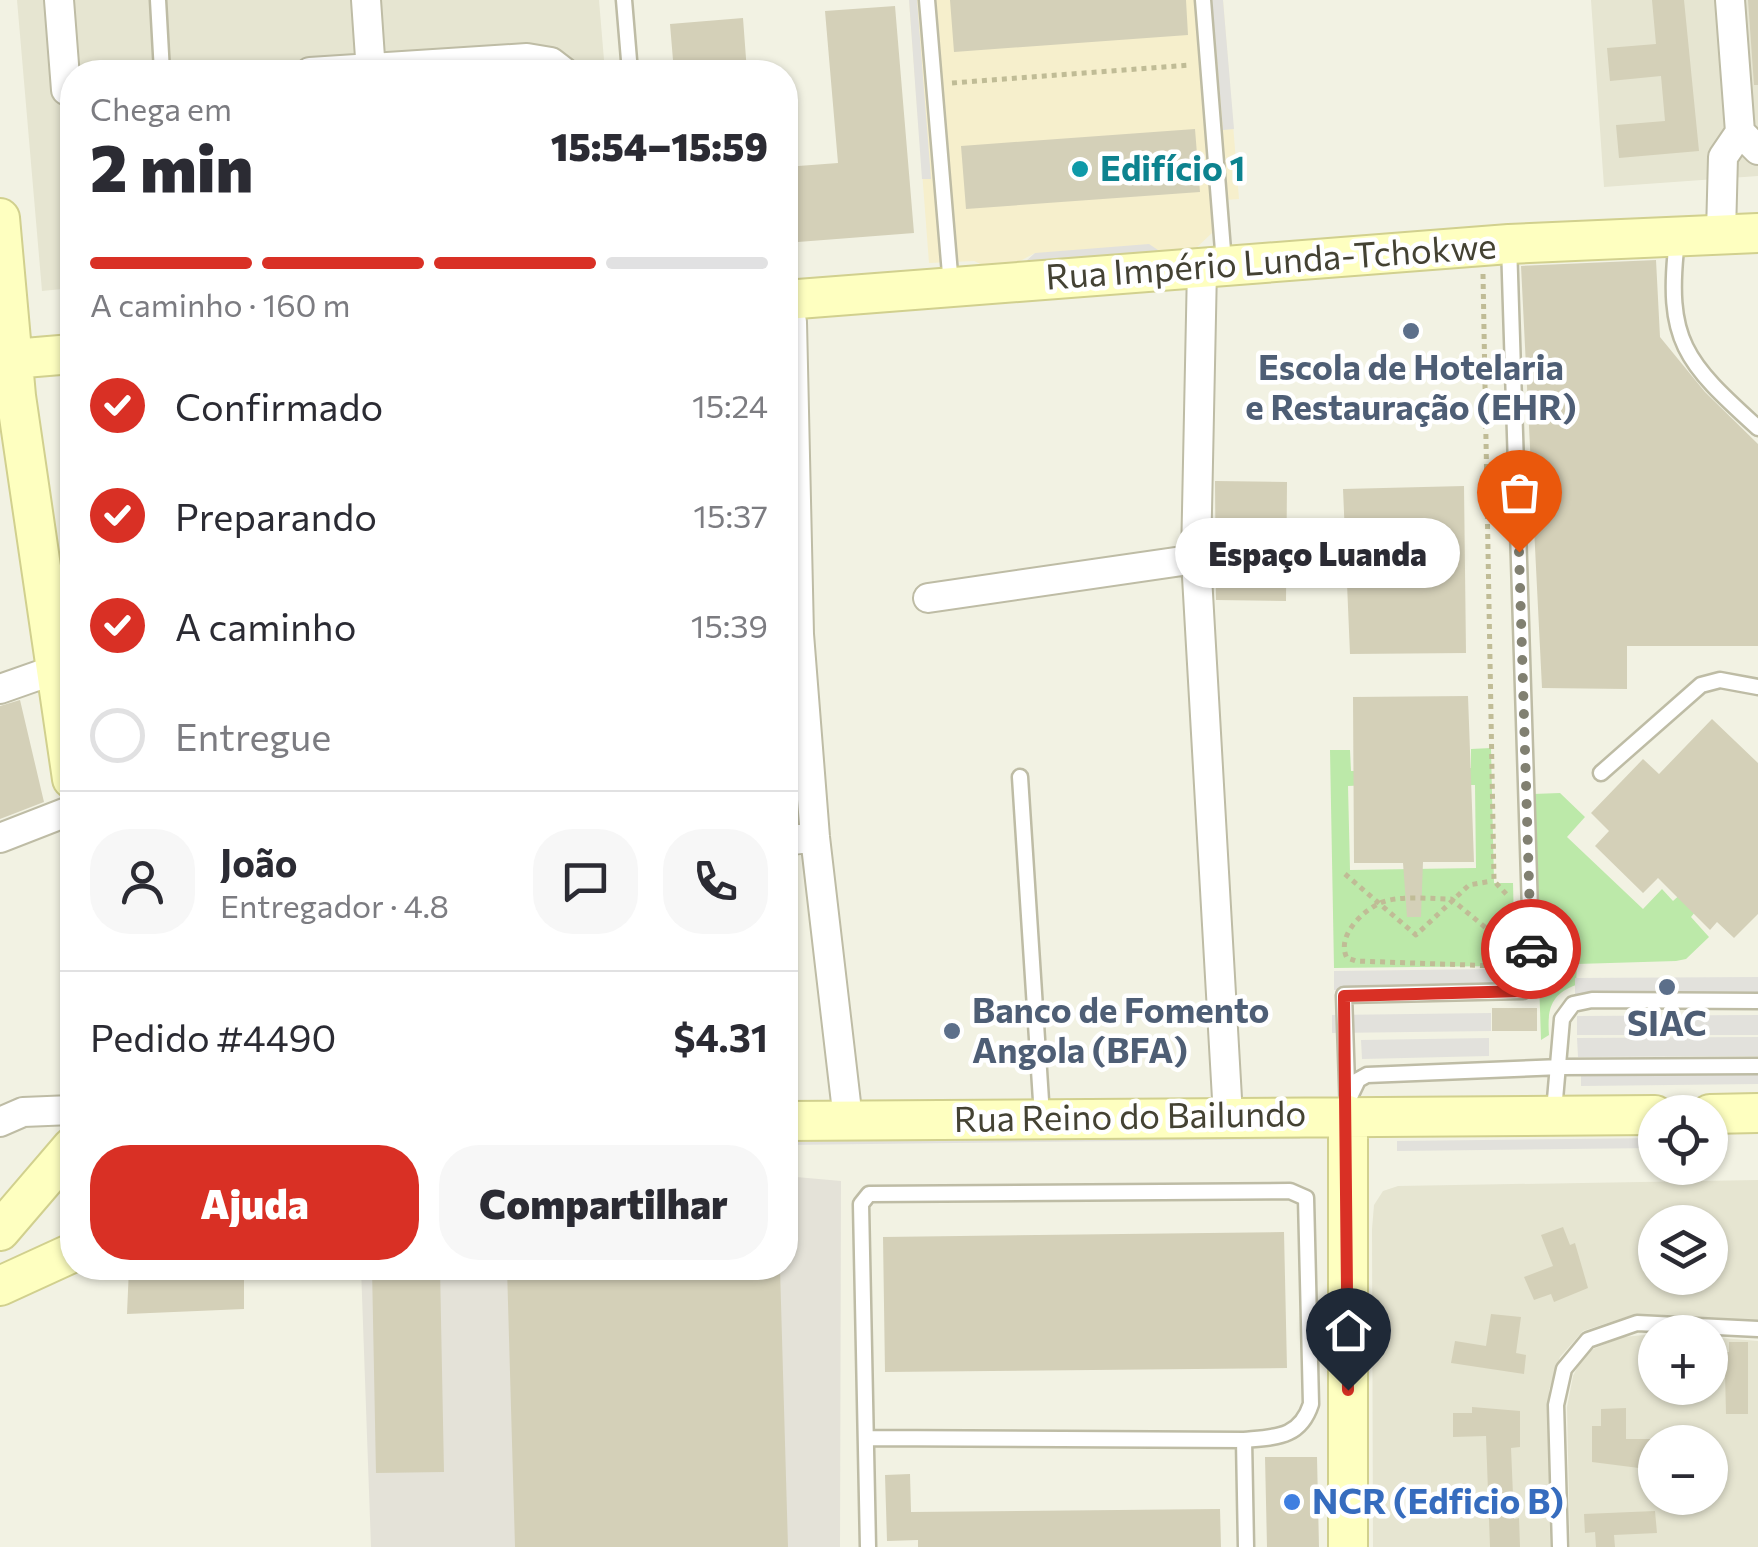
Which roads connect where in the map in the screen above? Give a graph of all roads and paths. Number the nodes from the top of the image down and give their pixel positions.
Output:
1 (59, 0) edge
2 (158, 0) edge
3 (366, 0) edge
4 (624, 0) edge
5 (927, 0) edge
6 (1203, 0) edge
7 (1730, 0) edge
8 (64, 60) edge
9 (161, 60) edge
10 (370, 60) edge
11 (512, 60) edge
12 (543, 60) edge
13 (629, 60) edge
14 (1177, 66) dead end
15 (972, 81) dead end
16 (1749, 141) edge
17 (0, 218) edge
18 (1740, 233) edge
19 (1678, 234) junction
20 (1496, 245) junction
21 (1213, 267) junction
22 (951, 287) junction
23 (798, 299) edge
24 (60, 355) edge
25 (6, 359) edge
26 (1758, 428) edge
27 (1196, 559) junction
28 (928, 598) dead end
29 (56, 670) junction
30 (798, 687) edge
31 (1758, 687) edge
32 (0, 689) edge
33 (60, 697) edge
34 (1601, 772) dead end
35 (1020, 777) dead end
36 (60, 815) edge
37 (815, 837) junction
38 (0, 838) edge
39 (798, 839) edge
40 (1345, 874) dead end
41 (1494, 881) junction
42 (1451, 899) junction
43 (1381, 902) junction
44 (1510, 914) dead end
45 (1510, 931) dead end
46 (1509, 947) junction
47 (1512, 964) dead end
48 (1500, 984) dead end
49 (1758, 1001) edge
50 (1758, 1066) edge
51 (1561, 1067) junction
52 (60, 1110) edge
53 (1340, 1111) junction
54 (1758, 1113) edge
55 (1728, 1114) edge
56 (1638, 1115) edge
57 (1228, 1116) junction
58 (1553, 1116) junction
59 (1042, 1118) junction
60 (848, 1120) junction
61 (0, 1122) edge
62 (798, 1122) edge
63 (60, 1161) edge
64 (0, 1231) edge
65 (60, 1258) edge
66 (0, 1286) edge
67 (1758, 1329) edge
68 (866, 1438) junction
69 (1244, 1440) junction
70 (868, 1547) edge
71 (1246, 1547) edge
72 (1348, 1547) edge
73 (1560, 1547) edge

1 - 8 street
2 - 9 lane
3 - 10 street
4 - 13 lane
5 - 22 lane
6 - 21 lane
7 - 16 street
11 - 12 street
14 - 15 path
16 - 18 street
17 - 25 main road
18 - 19 main road, Rua Império Lunda-Tchokwe
19 - 20 main road, Rua Império Lunda-Tchokwe
19 - 26 lane
20 - 21 main road, Rua Império Lunda-Tchokwe
20 - 41 path
20 - 53 lane
21 - 22 main road, Rua Império Lunda-Tchokwe
21 - 27 street
22 - 23 main road, Rua Império Lunda-Tchokwe
24 - 25 main road
25 - 29 main road
27 - 28 street
27 - 57 street
29 - 32 street
29 - 33 main road
30 - 37 street
31 - 34 lane
35 - 59 lane
36 - 38 street
37 - 39 street
37 - 60 street
40 - 43 path
41 - 42 path
41 - 44 path
42 - 43 path
42 - 43 path
42 - 46 path
43 - 48 path
45 - 46 path
46 - 47 path
49 - 51 lane
50 - 51 lane
51 - 53 lane
51 - 58 lane
52 - 61 street
53 - 57 main road, Rua Reino do Bailundo
53 - 58 main road, Rua Reino do Bailundo
53 - 72 main road
54 - 55 main road
56 - 58 main road, Rua Reino do Bailundo
57 - 59 main road, Rua Reino do Bailundo
59 - 60 main road, Rua Reino do Bailundo
60 - 62 main road, Rua Reino do Bailundo
63 - 64 main road
65 - 66 main road
67 - 73 lane
68 - 69 lane
68 - 69 lane
68 - 70 lane
69 - 71 lane

